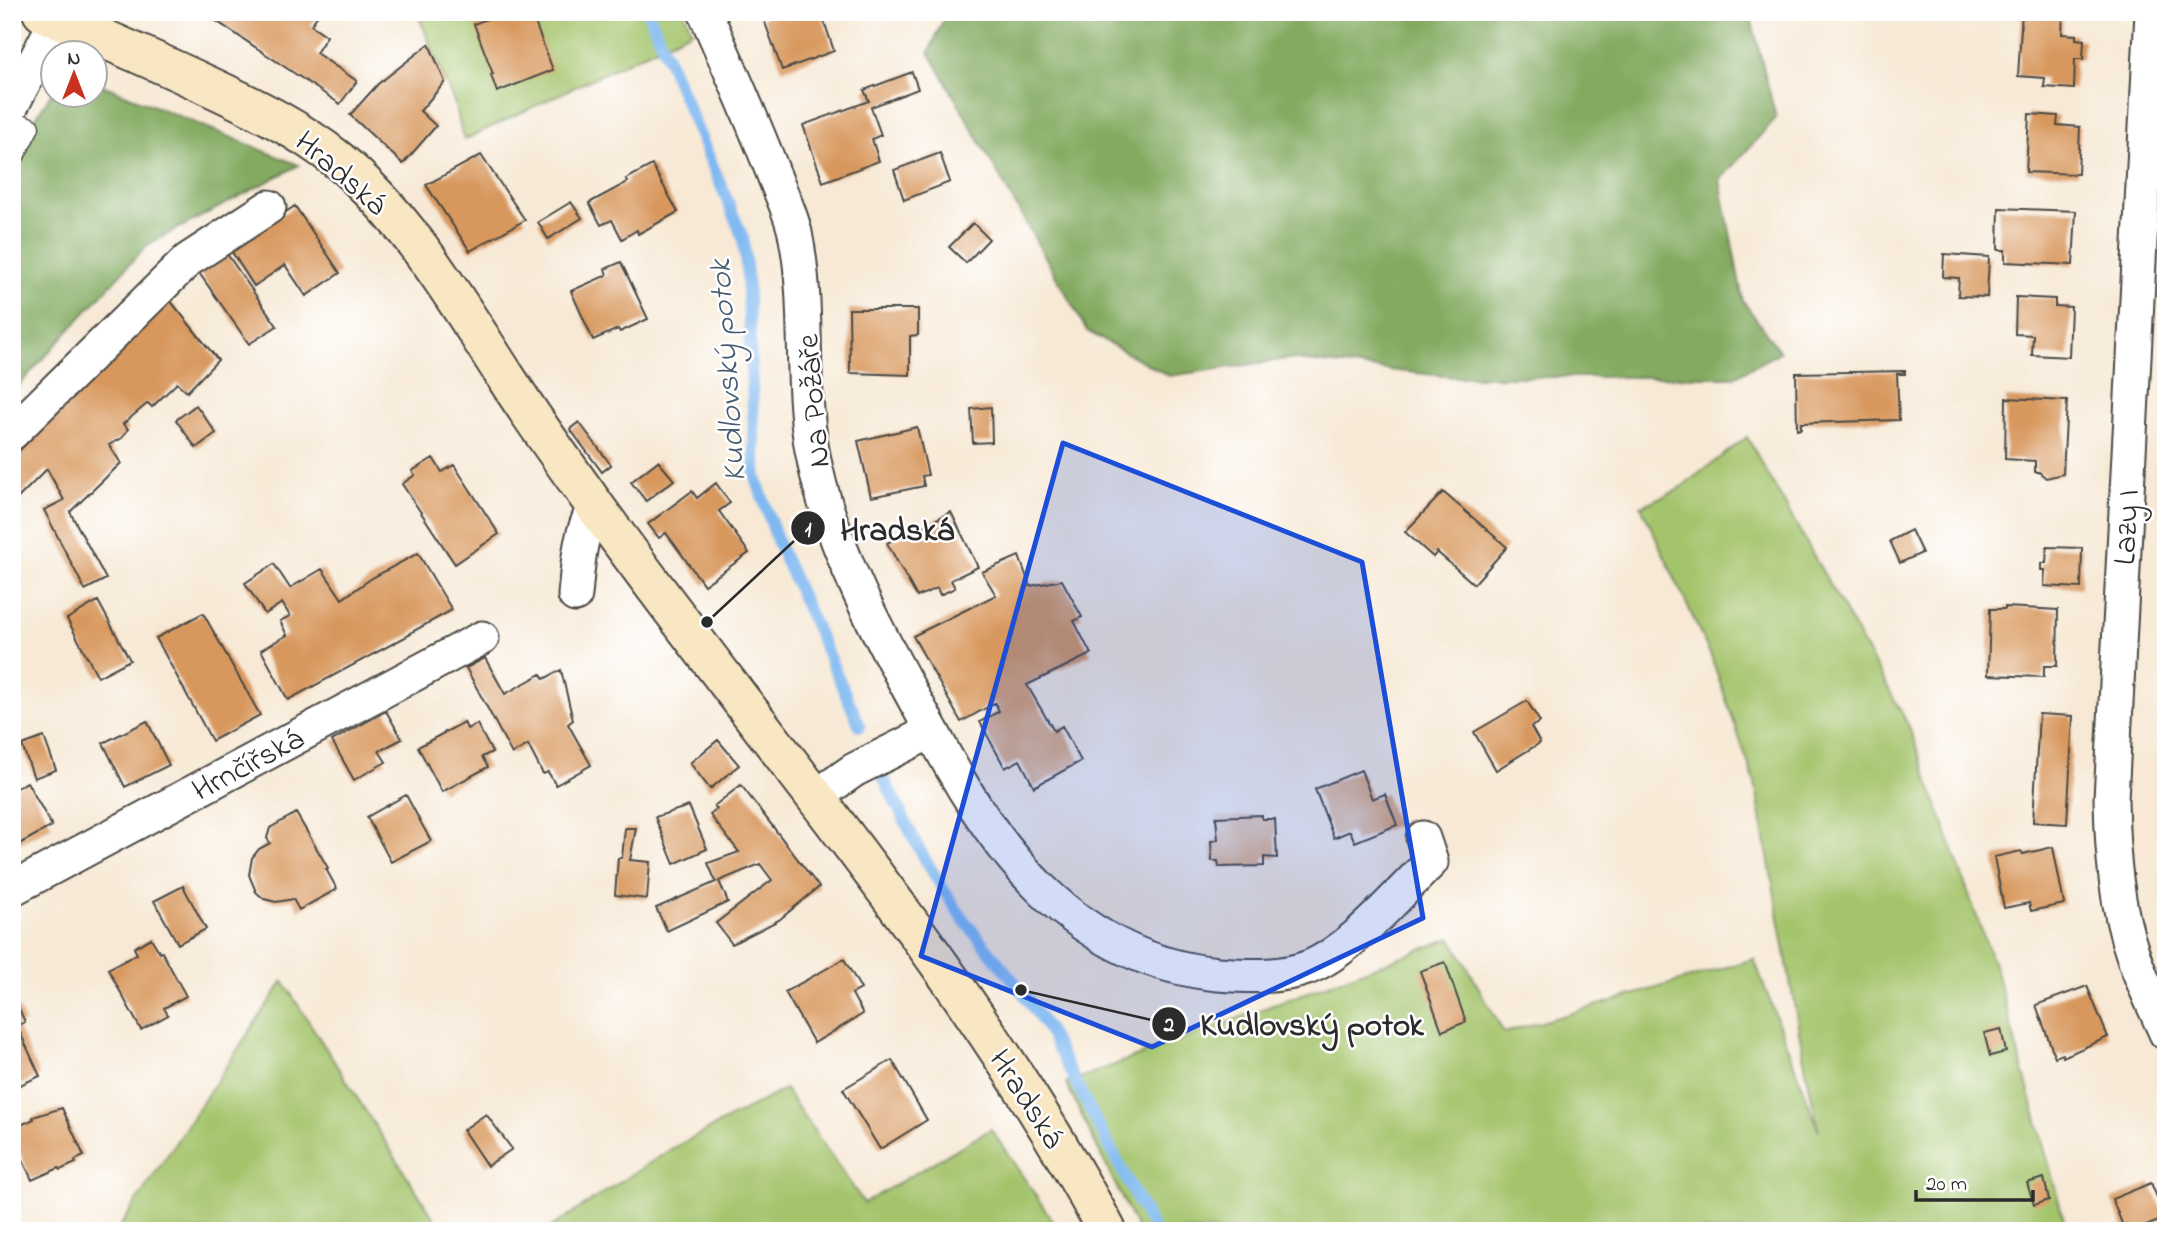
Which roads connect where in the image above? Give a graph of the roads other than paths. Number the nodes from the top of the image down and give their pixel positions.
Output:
1 (705, 12) edge
2 (2152, 12) edge
3 (49, 15) edge
4 (12, 105) edge
5 (12, 119) edge
6 (12, 162) edge
7 (269, 208) dead end
8 (12, 433) edge
9 (595, 506) junction
10 (575, 595) dead end
11 (482, 638) dead end
12 (932, 732) junction
13 (814, 799) junction
14 (1423, 838) dead end
15 (12, 889) edge
16 (2166, 1033) edge
17 (1107, 1231) edge

1 - 12 street, Na Požáře
2 - 16 street, Lazy I
3 - 4 street
3 - 9 street, Hradská
5 - 6 lane
7 - 8 street
9 - 10 street
9 - 13 street, Hradská
11 - 15 street, Hrnčířská
12 - 13 street
12 - 14 street, Na Požáře
13 - 17 street, Hradská

